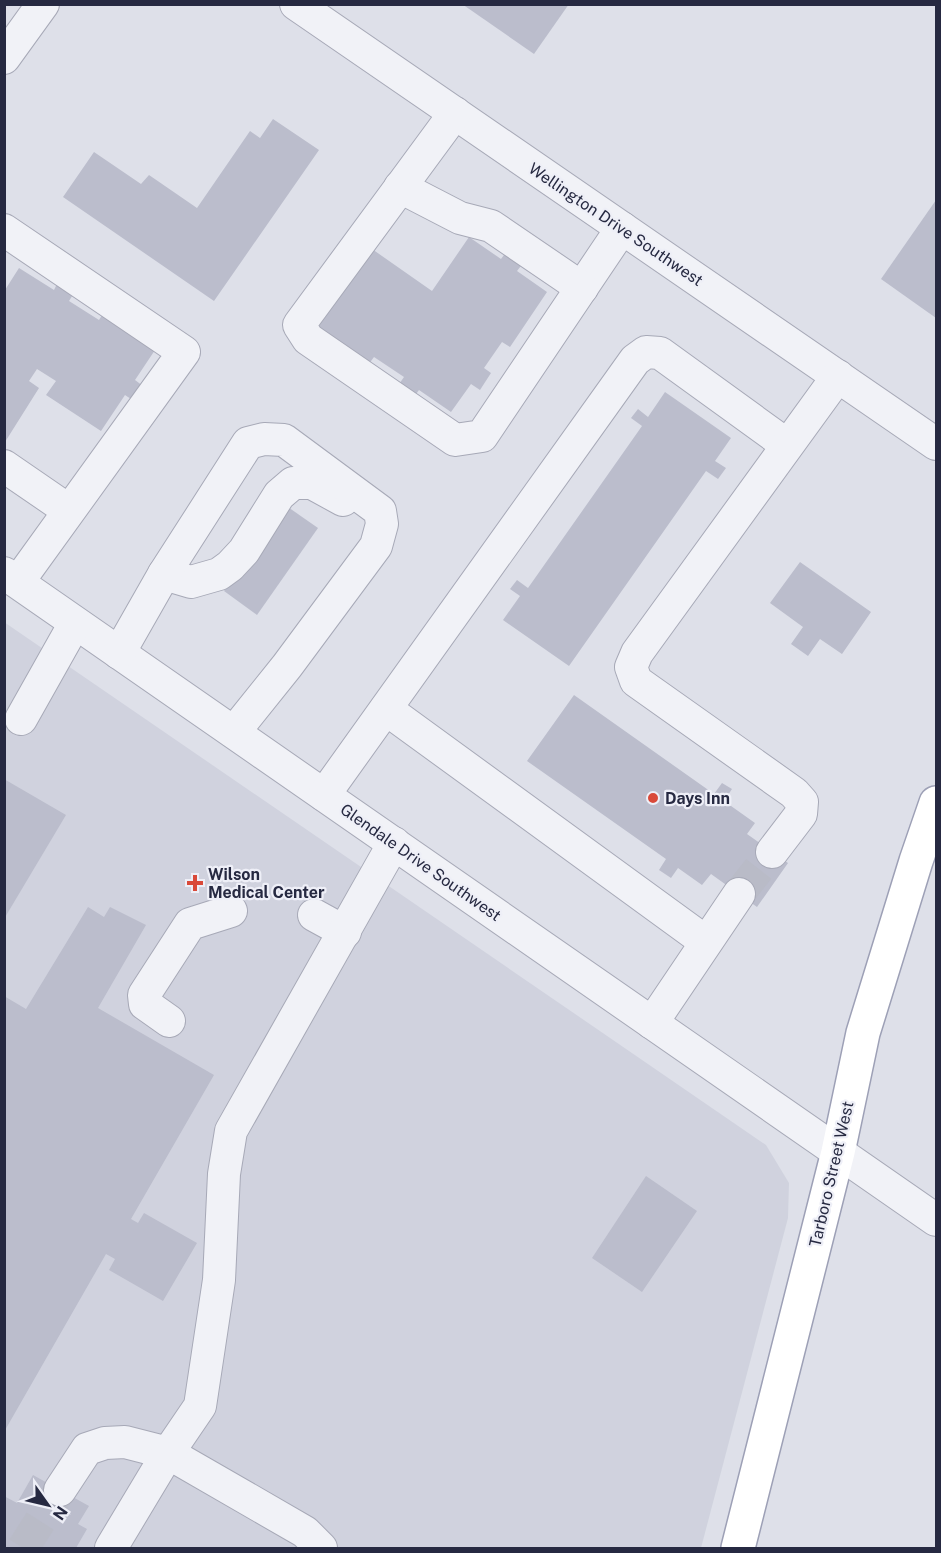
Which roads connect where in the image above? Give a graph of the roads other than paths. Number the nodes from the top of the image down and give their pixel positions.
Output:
1 (43, 4) edge
2 (296, 4) edge
3 (4, 58) edge
4 (455, 113) junction
5 (400, 187) junction
6 (622, 228) junction
7 (4, 230) edge
8 (582, 288) junction
9 (838, 376) junction
10 (935, 441) edge
11 (787, 445) junction
12 (4, 466) edge
13 (68, 510) junction
14 (382, 524) junction
15 (164, 574) junction
16 (11, 578) edge
17 (75, 623) junction
18 (119, 653) junction
19 (386, 709) junction
20 (21, 719) dead end
21 (234, 732) junction
22 (324, 795) junction
23 (936, 803) edge
24 (394, 843) junction
25 (772, 852) tunnel mouth
26 (739, 894) tunnel mouth
27 (231, 910) dead end
28 (314, 915) dead end
29 (345, 932) junction
30 (706, 942) junction
31 (169, 1021) dead end
32 (652, 1023) junction
33 (838, 1152) junction
34 (936, 1220) edge
35 (168, 1453) junction
36 (60, 1490) tunnel mouth
37 (111, 1548) edge
38 (321, 1548) edge
39 (738, 1548) edge

1 - 3 street
2 - 4 street, Wellington Drive Southwest
4 - 5 street
4 - 6 street, Wellington Drive Southwest
5 - 8 street
5 - 8 street
6 - 8 street
6 - 9 street, Wellington Drive Southwest
7 - 13 street
9 - 10 street, Wellington Drive Southwest
9 - 11 street
11 - 19 street
11 - 25 street
12 - 13 street
13 - 16 street
14 - 15 street
14 - 15 street
14 - 21 street
15 - 18 street
16 - 17 street, Glendale Drive Southwest
17 - 18 street, Glendale Drive Southwest
17 - 20 street
18 - 21 street, Glendale Drive Southwest
19 - 22 street
19 - 30 street
21 - 22 street, Glendale Drive Southwest
22 - 24 street, Glendale Drive Southwest
23 - 33 main road, Tarboro Street West
24 - 29 street
24 - 32 street, Glendale Drive Southwest
26 - 30 street
27 - 31 street
28 - 29 street
29 - 35 street
30 - 32 street
32 - 33 street, Glendale Drive Southwest
33 - 34 street, Glendale Drive Southwest
33 - 39 main road, Tarboro Street West
35 - 36 street
35 - 37 street
35 - 38 street

